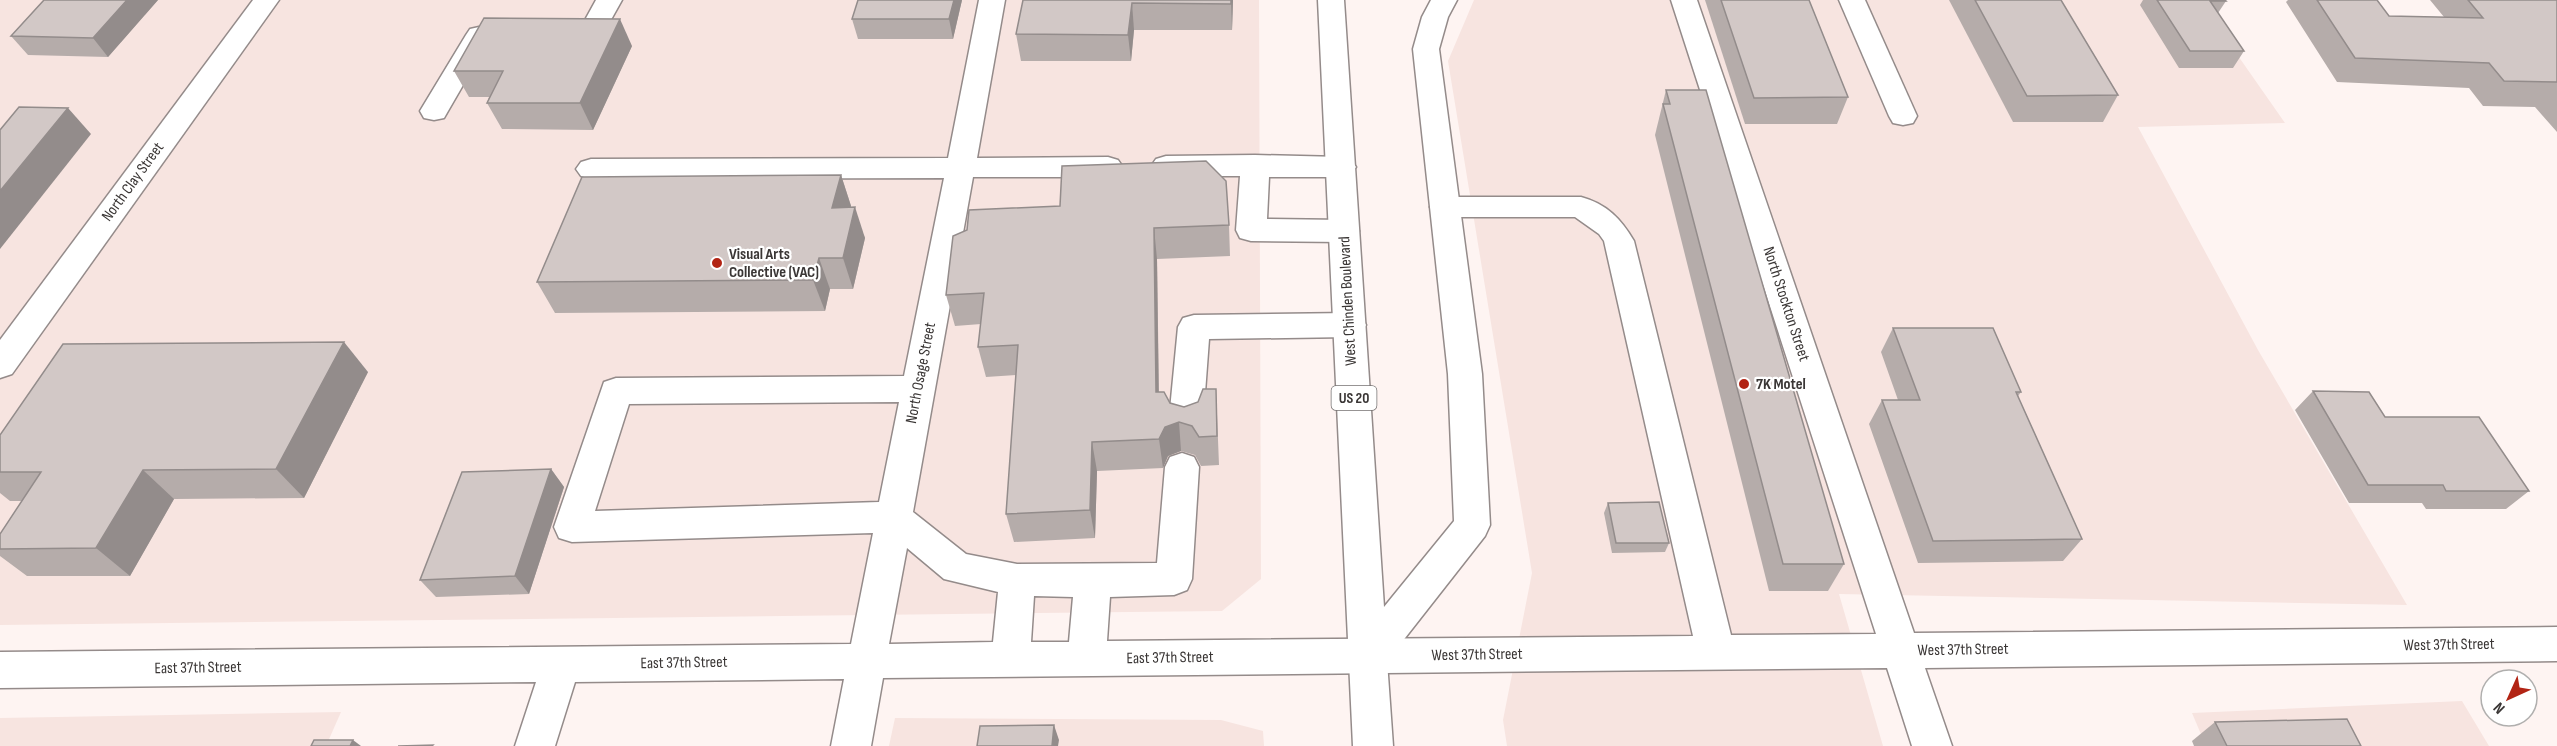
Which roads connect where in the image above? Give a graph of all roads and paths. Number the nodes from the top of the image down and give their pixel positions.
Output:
1 (266, 0) edge
2 (609, 0) edge
3 (992, 0) edge
4 (1331, 0) edge
5 (1444, 0) edge
6 (1684, 0) edge
7 (1852, 0) edge
8 (506, 27) edge
9 (539, 27) edge
10 (434, 111) dead end
11 (1903, 116) dead end
12 (1255, 165) junction
13 (1341, 167) junction
14 (959, 168) junction
15 (591, 169) dead end
16 (1445, 207) junction
17 (1344, 231) junction
18 (1350, 325) junction
19 (0, 364) edge
20 (918, 389) junction
21 (1186, 420) edge
22 (1182, 467) dead end
23 (894, 517) junction
24 (1017, 580) junction
25 (1093, 581) junction
26 (2557, 644) edge
27 (1901, 651) junction
28 (1716, 652) junction
29 (1368, 656) junction
30 (1011, 659) junction
31 (1087, 660) junction
32 (867, 662) junction
33 (561, 665) junction
34 (0, 670) edge
35 (535, 746) edge
36 (851, 746) edge
37 (1373, 746) edge
38 (1932, 746) edge

1 - 19 street, North Clay Street
2 - 9 street
3 - 14 street, North Osage Street
4 - 13 street, West Chinden Boulevard / US 20
5 - 16 street
6 - 27 street, North Stockton Street
7 - 11 street
8 - 10 street
12 - 13 street
12 - 14 street
12 - 17 street
13 - 17 street, West Chinden Boulevard / US 20
14 - 15 street
14 - 20 street, North Osage Street
16 - 28 street
16 - 29 street
17 - 18 street, West Chinden Boulevard / US 20
18 - 21 street
18 - 29 street, West Chinden Boulevard / US 20
20 - 23 street, North Osage Street
20 - 23 street
22 - 25 street
23 - 24 street
23 - 32 street, North Osage Street
24 - 25 street
24 - 30 street
25 - 31 street
26 - 27 street, West 37th Street
27 - 28 street, West 37th Street
27 - 38 street, North Stockton Street
28 - 29 street, West 37th Street
29 - 31 street, East 37th Street
29 - 37 street, West Chinden Boulevard / US 20
30 - 31 street, East 37th Street
30 - 32 street, East 37th Street
32 - 33 street, East 37th Street
32 - 36 street, North Osage Street
33 - 34 street, East 37th Street
33 - 35 street

